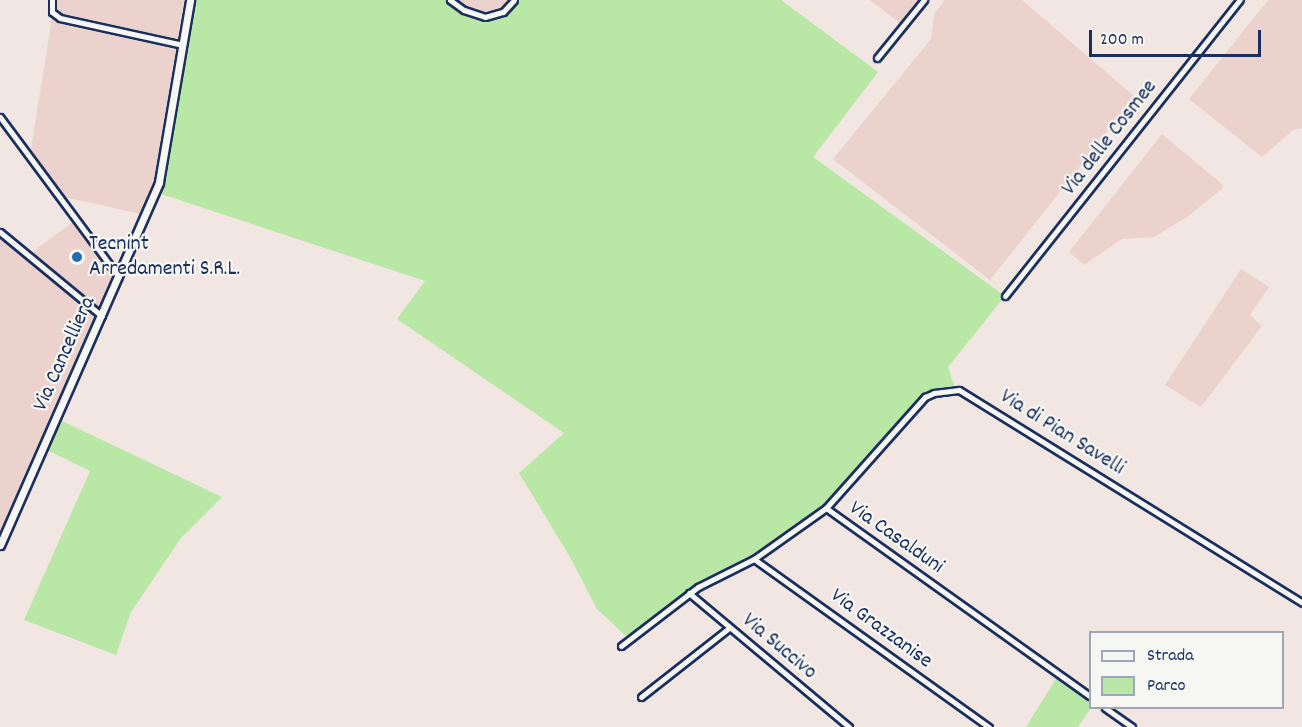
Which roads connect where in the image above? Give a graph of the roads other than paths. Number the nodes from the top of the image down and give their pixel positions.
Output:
1 (52, 0) edge
2 (190, 0) edge
3 (450, 0) edge
4 (514, 0) edge
5 (924, 0) edge
6 (1240, 0) edge
7 (183, 45) junction
8 (877, 58) dead end
9 (0, 117) edge
10 (0, 232) edge
11 (119, 277) junction
12 (1005, 296) dead end
13 (102, 316) junction
14 (826, 508) junction
15 (0, 545) edge
16 (754, 559) junction
17 (689, 593) junction
18 (1302, 603) edge
19 (729, 628) junction
20 (621, 645) dead end
21 (1089, 695) edge
22 (641, 697) dead end
23 (1107, 709) edge
24 (849, 727) edge
25 (988, 727) edge
26 (1132, 727) edge

1 - 7 street
2 - 7 street, Via Cancelliera
3 - 4 street
5 - 8 street
6 - 12 street, Via delle Cosmee
7 - 11 street, Via Cancelliera
9 - 11 street
10 - 13 street
11 - 13 street, Via Cancelliera
13 - 15 street, Via Cancelliera
14 - 16 street, Via Casalduni
14 - 18 street, Via di Pian Savelli
14 - 21 street, Via Casalduni
16 - 17 street, Via Casalduni
16 - 25 street, Via Grazzanise
17 - 19 street, Via Succivo
17 - 20 street, Via Casalduni
19 - 22 street
19 - 24 street, Via Succivo
23 - 26 street

